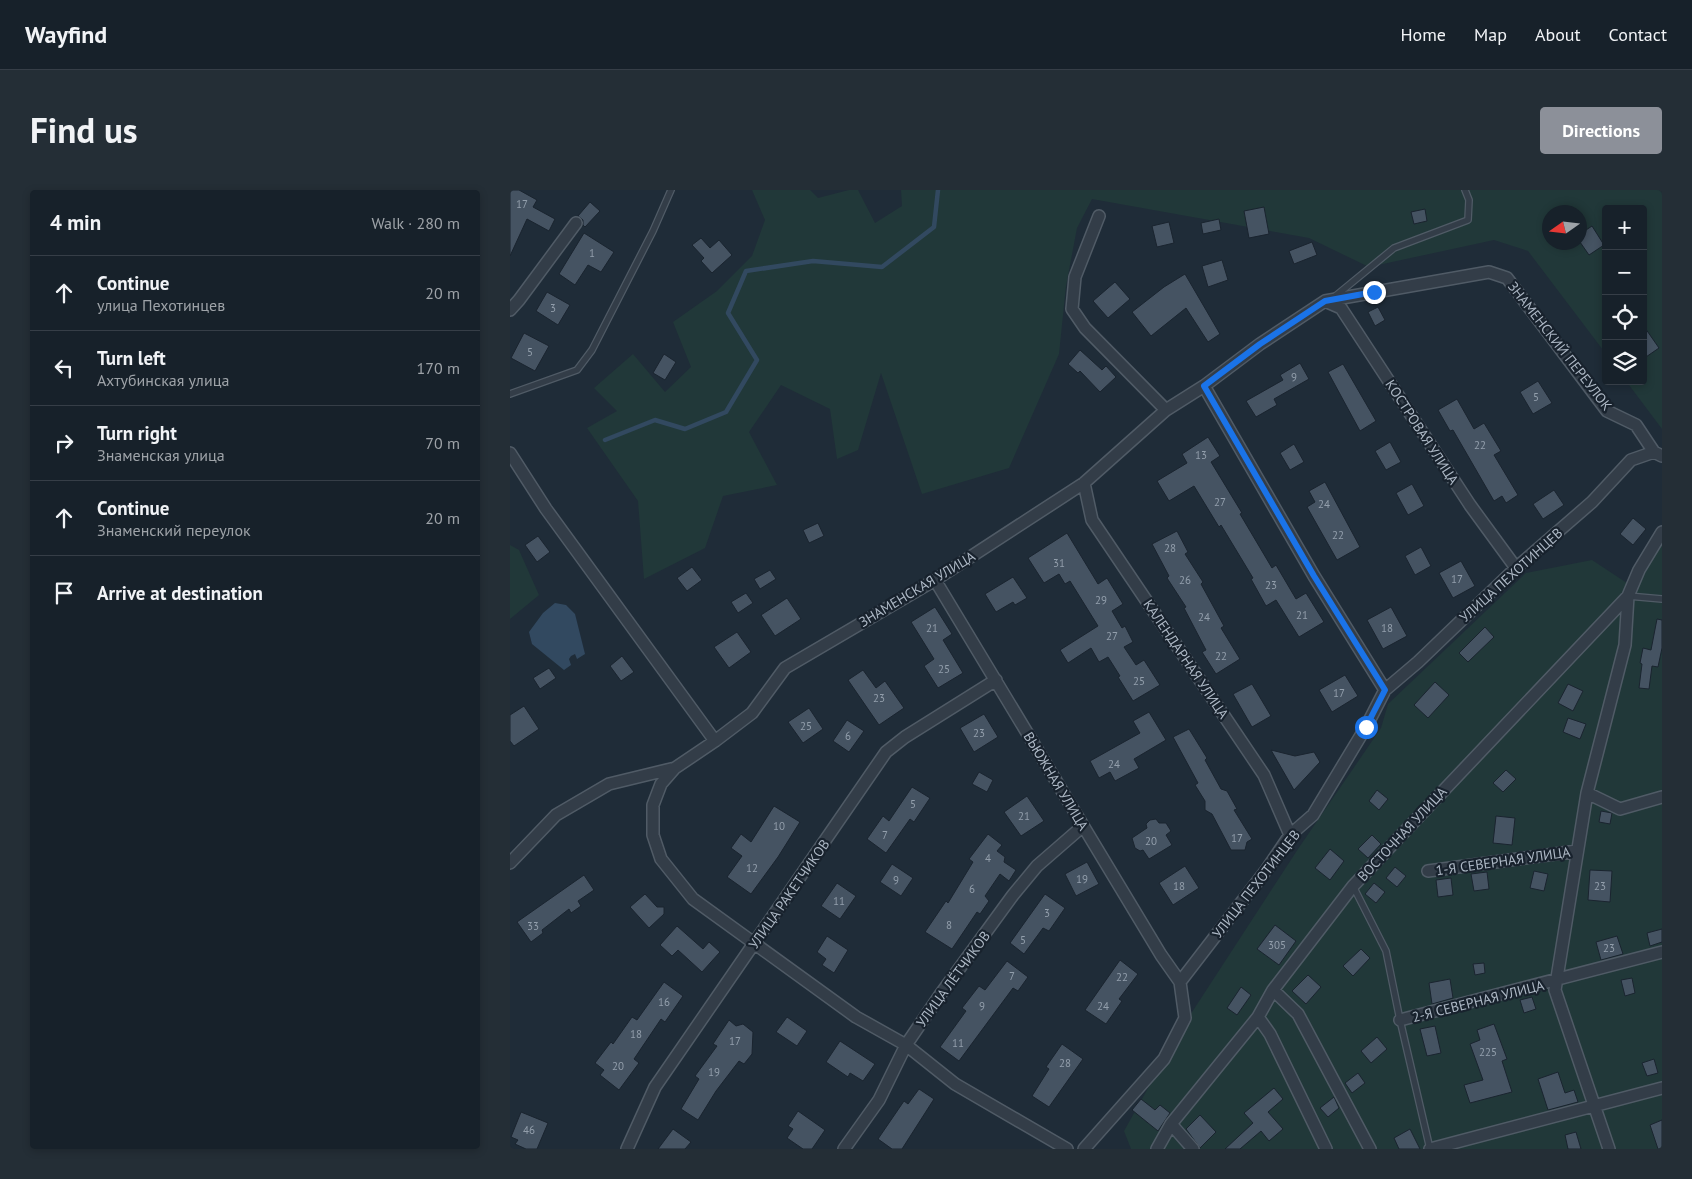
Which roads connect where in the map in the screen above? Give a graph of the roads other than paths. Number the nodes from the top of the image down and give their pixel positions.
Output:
1 (671, 190) edge
2 (1465, 190) edge
3 (1099, 216) dead end
4 (576, 223) dead end
5 (1327, 301) junction
6 (510, 310) edge
7 (1204, 386) junction
8 (510, 394) edge
9 (1166, 410) junction
10 (510, 453) edge
11 (1658, 454) edge
12 (1084, 483) junction
13 (1662, 532) edge
14 (1516, 568) junction
15 (935, 580) junction
16 (1628, 596) junction
17 (1662, 599) edge
18 (996, 680) junction
19 (1385, 690) junction
20 (715, 741) junction
21 (675, 768) junction
22 (1587, 793) junction
23 (1662, 797) edge
24 (1083, 826) junction
25 (1290, 835) junction
26 (1577, 850) junction
27 (510, 863) edge
28 (1428, 871) dead end
29 (1353, 886) junction
30 (755, 944) junction
31 (1662, 952) edge
32 (1556, 981) junction
33 (1180, 982) junction
34 (1273, 990) junction
35 (1258, 1017) junction
36 (1400, 1020) junction
37 (906, 1046) junction
38 (1662, 1088) edge
39 (1594, 1107) junction
40 (1171, 1124) junction
41 (627, 1149) edge
42 (844, 1149) edge
43 (1067, 1149) edge
44 (1084, 1149) edge
45 (1158, 1149) edge
46 (1193, 1149) edge
47 (1326, 1149) edge
48 (1370, 1149) edge
49 (1430, 1149) edge
50 (1609, 1149) edge

1 - 8 lane
2 - 5 lane
3 - 9 street
4 - 6 street
5 - 7 street, ЗНАМЕНСКАЯ УЛИЦА
5 - 11 street, ЗНАМЕНСКИЙ ПЕРЕУЛОК
5 - 14 street, КОСТРОВАЯ УЛИЦА
7 - 9 street, ЗНАМЕНСКАЯ УЛИЦА
7 - 19 street
9 - 12 street, ЗНАМЕНСКАЯ УЛИЦА
10 - 20 street
11 - 14 street, УЛИЦА ПЕХОТИНЦЕВ
12 - 15 street, ЗНАМЕНСКАЯ УЛИЦА
12 - 25 street, КАЛЕНДАРНАЯ УЛИЦА
13 - 16 street, ВОСТОЧНАЯ УЛИЦА
14 - 19 street, УЛИЦА ПЕХОТИНЦЕВ
15 - 18 street, ВЬЮЖНАЯ УЛИЦА
15 - 20 street, ЗНАМЕНСКАЯ УЛИЦА
16 - 17 lane
16 - 22 street
16 - 29 street, ВОСТОЧНАЯ УЛИЦА
18 - 24 street, ВЬЮЖНАЯ УЛИЦА
18 - 30 street, УЛИЦА РАКЕТЧИКОВ
19 - 25 street, УЛИЦА ПЕХОТИНЦЕВ
20 - 21 street, ЗНАМЕНСКАЯ УЛИЦА
21 - 27 street, ЗНАМЕНСКАЯ УЛИЦА
21 - 30 street
22 - 23 street
22 - 26 street
24 - 33 street, ВЬЮЖНАЯ УЛИЦА
24 - 37 street, УЛИЦА ЛЁТЧИКОВ
25 - 33 street, УЛИЦА ПЕХОТИНЦЕВ
26 - 28 street, 1-Я СЕВЕРНАЯ УЛИЦА
26 - 32 street
29 - 34 street, ВОСТОЧНАЯ УЛИЦА
29 - 36 lane
30 - 37 street
30 - 41 street, УЛИЦА РАКЕТЧИКОВ
31 - 32 street, 2-Я СЕВЕРНАЯ УЛИЦА
32 - 36 street, 2-Я СЕВЕРНАЯ УЛИЦА
32 - 39 street
33 - 44 street
34 - 35 street, ВОСТОЧНАЯ УЛИЦА
34 - 48 street
35 - 40 street, ВОСТОЧНАЯ УЛИЦА
35 - 47 street
36 - 49 lane
37 - 42 street, УЛИЦА ЛЁТЧИКОВ
37 - 43 street
38 - 39 street
39 - 49 street
39 - 50 street
40 - 45 street, ВОСТОЧНАЯ УЛИЦА
40 - 46 street

